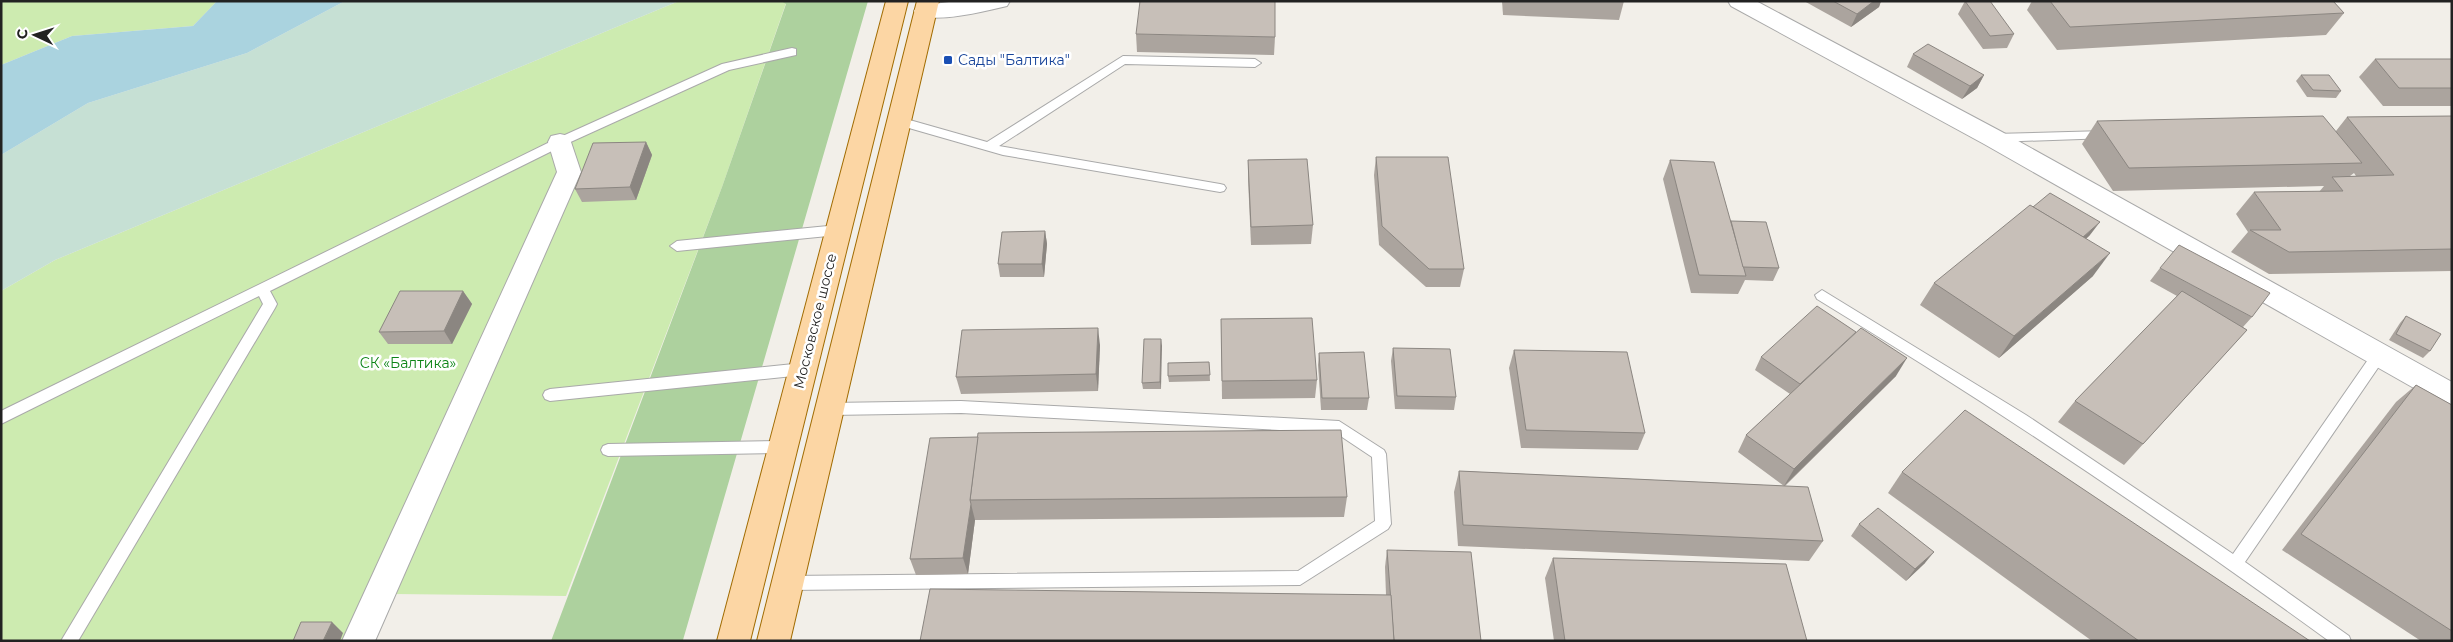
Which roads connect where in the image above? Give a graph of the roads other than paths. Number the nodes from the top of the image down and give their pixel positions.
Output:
1 (999, 1) edge
2 (1739, 1) edge
3 (896, 6) edge
4 (926, 6) edge
5 (792, 52) dead end
6 (1255, 63) dead end
7 (899, 121) junction
8 (2113, 135) edge
9 (1994, 138) junction
10 (560, 142) junction
11 (988, 147) junction
12 (1220, 188) dead end
13 (838, 230) junction
14 (677, 246) dead end
15 (262, 288) junction
16 (1822, 295) dead end
17 (2379, 355) junction
18 (803, 369) junction
19 (550, 395) dead end
20 (2452, 396) edge
21 (830, 409) junction
22 (1, 418) edge
23 (782, 447) junction
24 (608, 450) dead end
25 (2235, 564) junction
26 (787, 583) junction
27 (69, 641) edge
28 (358, 641) edge
29 (733, 641) edge
30 (773, 641) edge
31 (2343, 641) edge

1 - 4 street
2 - 9 street
3 - 4 main road
3 - 13 main road, Московское шоссе
4 - 7 main road
5 - 10 lane
6 - 11 lane
7 - 11 lane
7 - 21 main road
8 - 9 lane
9 - 17 street
10 - 15 lane
10 - 28 street
11 - 12 lane
13 - 14 lane
13 - 18 main road, Московское шоссе
15 - 22 lane
15 - 27 lane
16 - 25 lane
17 - 20 street
17 - 25 lane
18 - 19 lane
18 - 23 main road, Московское шоссе
21 - 26 main road
21 - 26 lane
23 - 24 lane
23 - 29 main road, Московское шоссе
25 - 31 lane
26 - 30 main road

